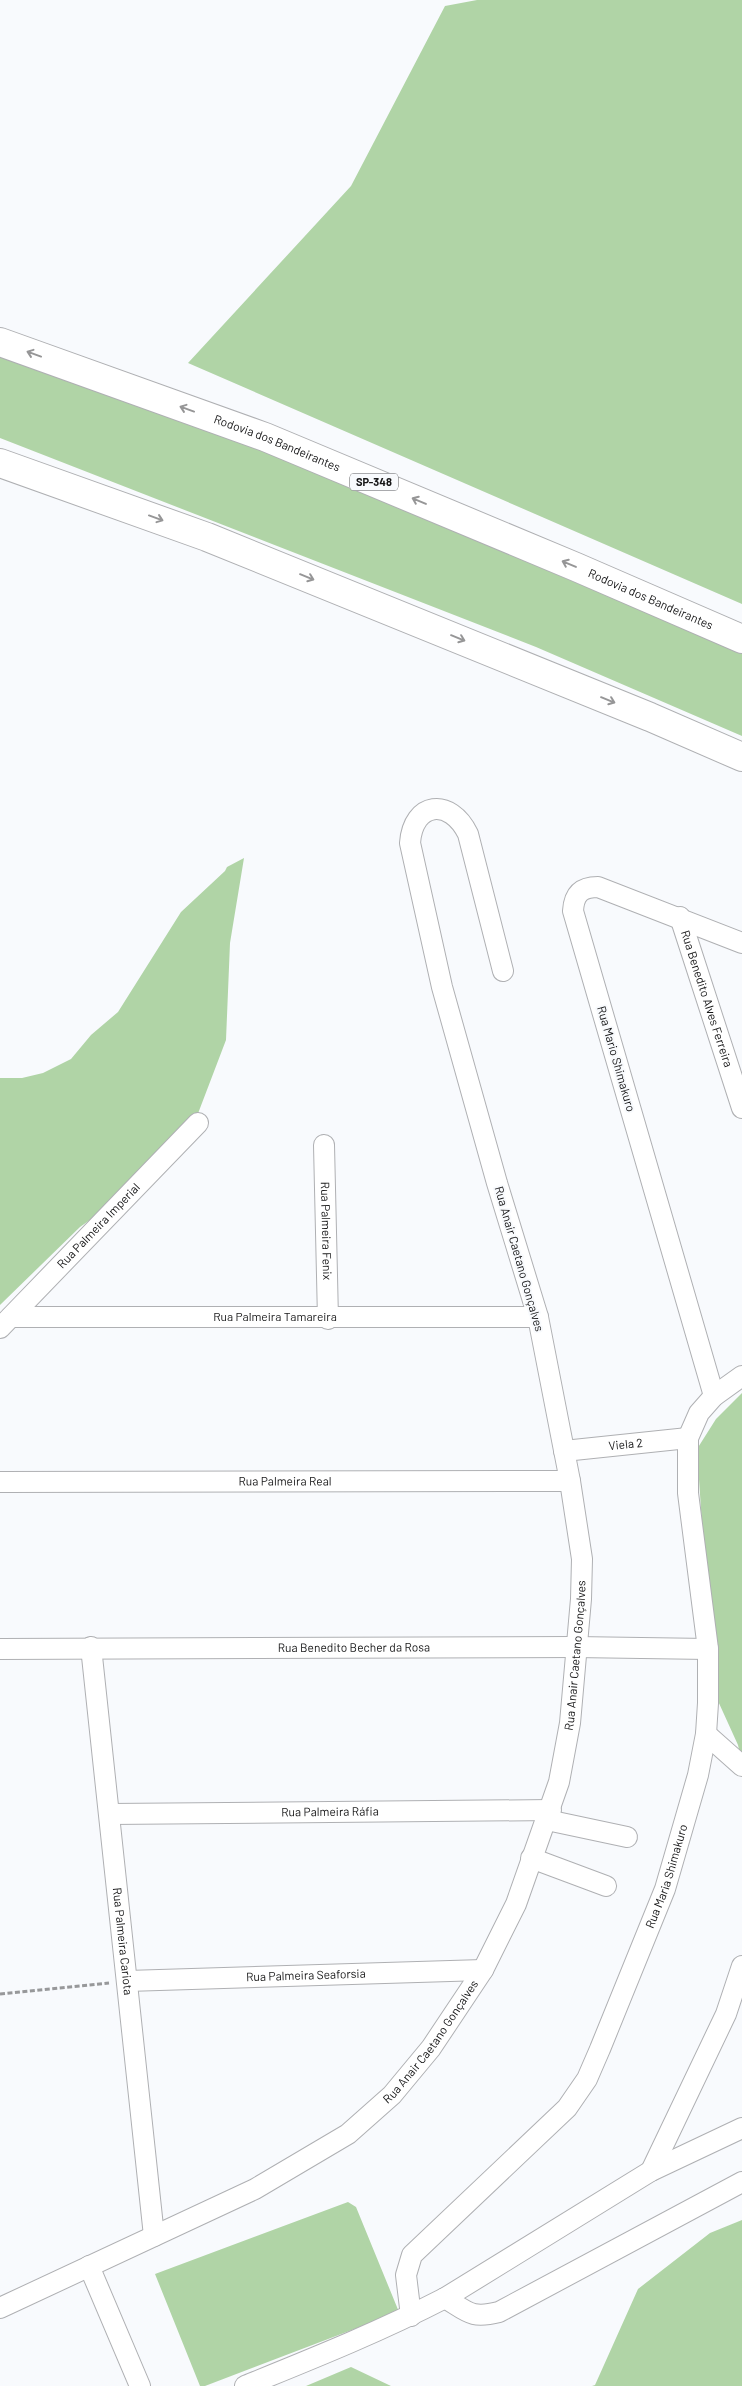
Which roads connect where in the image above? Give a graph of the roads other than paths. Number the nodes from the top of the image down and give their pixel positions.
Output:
1 (0, 342) edge
2 (0, 463) edge
3 (0, 472) edge
4 (110, 502) junction
5 (742, 639) edge
6 (742, 757) edge
7 (680, 917) junction
8 (742, 943) edge
9 (503, 971) dead end
10 (734, 1062) edge
11 (742, 1108) edge
12 (198, 1123) dead end
13 (324, 1145) dead end
14 (538, 1317) junction
15 (328, 1319) junction
16 (6, 1322) edge
17 (742, 1376) edge
18 (714, 1396) junction
19 (688, 1438) junction
20 (564, 1451) junction
21 (570, 1481) junction
22 (0, 1482) edge
23 (90, 1647) junction
24 (575, 1647) junction
25 (0, 1649) edge
26 (708, 1649) junction
27 (706, 1734) junction
28 (742, 1766) edge
29 (110, 1814) junction
30 (549, 1815) junction
31 (627, 1837) dead end
32 (531, 1858) junction
33 (606, 1886) dead end
34 (742, 1966) edge
35 (483, 1970) junction
36 (127, 1981) junction
37 (734, 2010) edge
38 (742, 2128) edge
39 (651, 2171) junction
40 (742, 2182) edge
41 (154, 2236) junction
42 (89, 2266) junction
43 (445, 2298) junction
44 (0, 2308) edge
45 (411, 2316) junction
46 (140, 2386) edge
47 (245, 2386) edge

5 -> 1 highway, Rodovia dos Bandeirantes / SP-348
2 - 4 highway
3 - 4 highway
4 -> 6 highway
7 - 8 street, Rua Mario Shimakuro
7 - 10 street, Rua Benedito Alves Ferreira
7 - 18 street, Rua Mario Shimakuro
9 - 14 street, Rua Anair Caetano Gonçalves
10 - 11 street, Rua Benedito Alves Ferreira
12 - 16 street, Rua Palmeira Imperial
13 - 15 street, Rua Palmeira Fenix
14 - 15 street, Rua Palmeira Tamareira
14 - 20 street, Rua Anair Caetano Gonçalves
15 - 16 street, Rua Palmeira Tamareira
17 - 18 street, Rua Maria Shimakuro
18 - 19 street, Rua Maria Shimakuro
19 - 20 street, Viela 2
19 - 26 street, Rua Maria Shimakuro
20 - 21 street, Rua Anair Caetano Gonçalves
21 - 22 street, Rua Palmeira Real
21 - 24 street, Rua Anair Caetano Gonçalves
23 - 24 street, Rua Benedito Becher da Rosa
23 - 25 street, Rua Benedito Becher da Rosa
23 - 29 street, Rua Palmeira Cariota
24 - 26 street, Rua Benedito Becher da Rosa
24 - 30 street, Rua Anair Caetano Gonçalves
26 - 27 street, Rua Maria Shimakuro
27 - 28 street
27 - 45 street, Rua Maria Shimakuro
29 - 30 street, Rua Palmeira Ráfia
29 - 36 street, Rua Palmeira Cariota
30 - 31 street, Rua Palmeira Ráfia
30 - 32 street, Rua Anair Caetano Gonçalves
32 - 33 street
32 - 35 street, Rua Anair Caetano Gonçalves
34 - 37 street
35 - 36 street, Rua Palmeira Seaforsia
35 - 41 street, Rua Anair Caetano Gonçalves
36 - 41 street, Rua Palmeira Cariota
37 - 39 street
38 - 39 street
39 - 43 street
40 - 43 street
41 - 42 street, Rua Anair Caetano Gonçalves
42 - 44 street, Rua Anair Caetano Gonçalves
42 - 46 street
43 - 45 street
45 - 47 street

